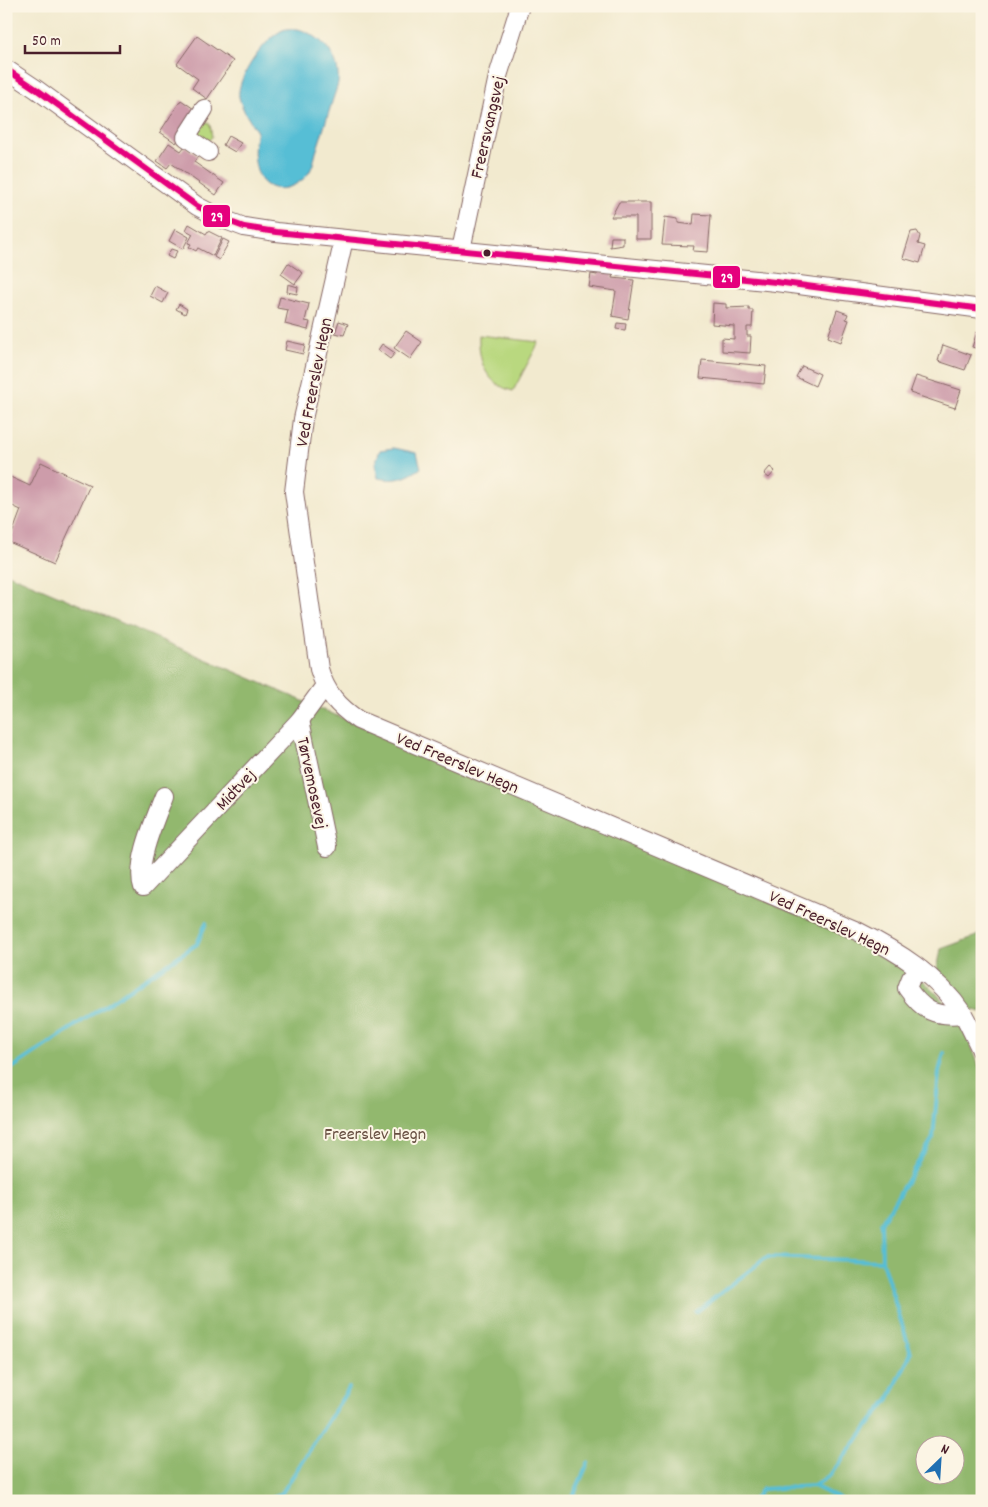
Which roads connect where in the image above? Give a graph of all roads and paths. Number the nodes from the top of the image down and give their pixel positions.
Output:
1 (520, 6) edge
2 (6, 70) edge
3 (204, 109) dead end
4 (208, 152) dead end
5 (344, 239) junction
6 (461, 250) junction
7 (982, 309) edge
8 (324, 687) junction
9 (300, 720) junction
10 (164, 796) dead end
11 (327, 847) dead end
12 (921, 970) junction
13 (963, 1014) junction
14 (982, 1052) edge

1 - 6 street, Freersvangsvej
2 - 5 street
3 - 4 street
5 - 6 street
5 - 8 street, Ved Freerslev Hegn
6 - 7 street
8 - 9 street, Midtvej
8 - 12 street, Ved Freerslev Hegn
9 - 10 street, Midtvej
9 - 11 street, Tørvemosevej
12 - 13 street, Ved Freerslev Hegn
12 - 13 street
13 - 14 street, Ved Freerslev Hegn

